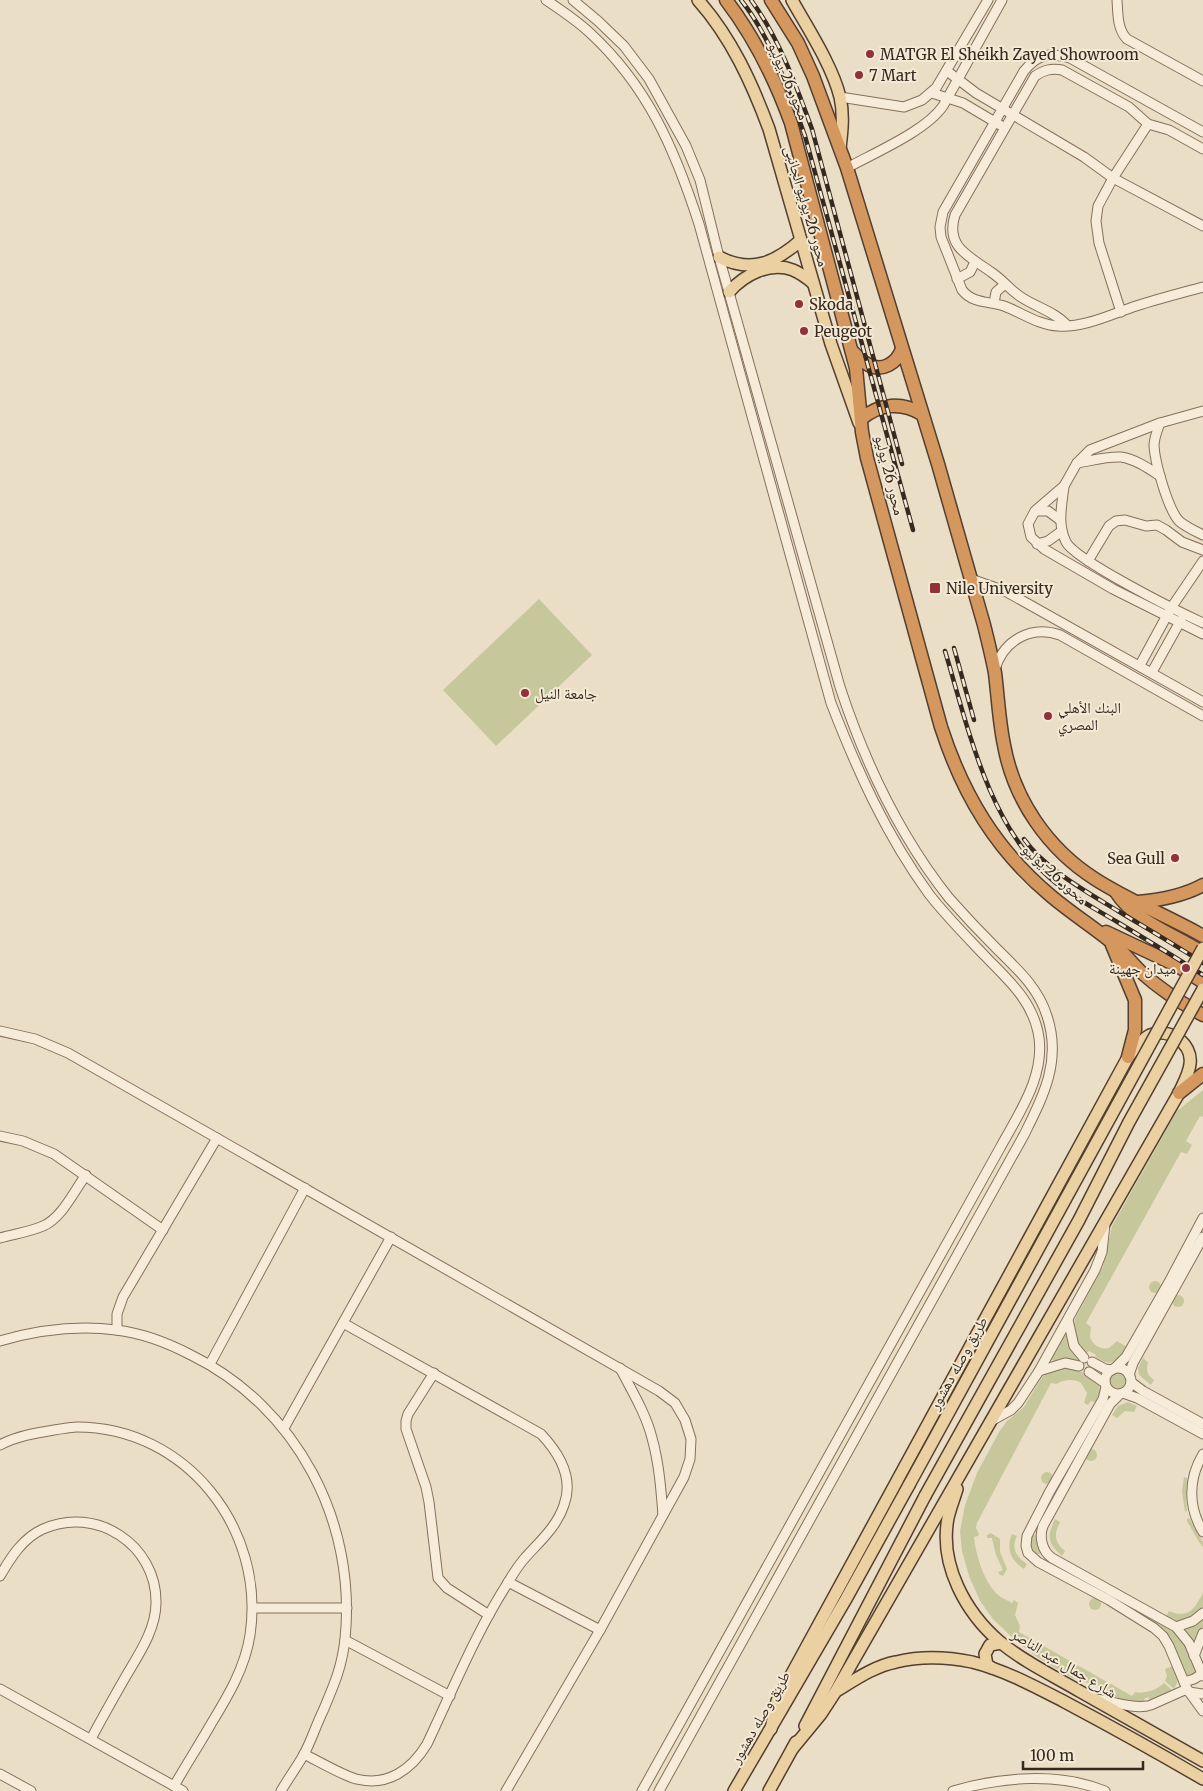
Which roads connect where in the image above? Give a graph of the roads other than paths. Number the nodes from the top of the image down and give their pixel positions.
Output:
1 (546, 0) edge
2 (573, 0) edge
3 (698, 0) edge
4 (726, 0) edge
5 (772, 0) edge
6 (792, 0) edge
7 (988, 0) edge
8 (1002, 0) edge
9 (1117, 0) edge
10 (947, 71) junction
11 (958, 79) junction
12 (1203, 81) edge
13 (932, 93) junction
14 (1136, 94) junction
15 (840, 97) junction
16 (947, 99) junction
17 (1129, 108) junction
18 (1002, 109) junction
19 (1014, 116) junction
20 (1176, 117) junction
21 (995, 122) junction
22 (1148, 124) junction
23 (1006, 129) junction
24 (1169, 130) junction
25 (1203, 132) edge
26 (840, 148) junction
27 (1203, 149) edge
28 (846, 168) junction
29 (1113, 178) junction
30 (1203, 226) edge
31 (801, 240) junction
32 (719, 257) junction
33 (976, 262) junction
34 (957, 279) junction
35 (813, 283) junction
36 (1005, 284) junction
37 (1203, 287) edge
38 (729, 292) junction
39 (994, 303) junction
40 (1120, 312) junction
41 (1067, 325) junction
42 (902, 349) junction
43 (852, 351) junction
44 (1203, 411) edge
45 (922, 414) junction
46 (861, 418) junction
47 (1160, 423) junction
48 (862, 432) junction
49 (1077, 463) junction
50 (1160, 476) junction
51 (1064, 486) junction
52 (1035, 511) junction
53 (1060, 520) junction
54 (1062, 531) junction
55 (1203, 535) edge
56 (1036, 544) junction
57 (1203, 550) edge
58 (1088, 561) junction
59 (1203, 561) edge
60 (805, 562) junction
61 (794, 565) junction
62 (809, 576) junction
63 (798, 579) junction
64 (971, 579) junction
65 (1168, 612) junction
66 (1184, 614) junction
67 (1053, 617) junction
68 (1179, 623) junction
69 (1203, 624) edge
70 (1047, 632) junction
71 (1203, 634) edge
72 (1140, 665) junction
73 (994, 672) junction
74 (1152, 672) junction
75 (1203, 702) edge
76 (1203, 716) edge
77 (1203, 885) edge
78 (1114, 890) junction
79 (1138, 902) junction
80 (1086, 922) junction
81 (1203, 936) edge
82 (1110, 940) junction
83 (1203, 948) edge
84 (1203, 953) edge
85 (1203, 982) edge
86 (1203, 989) edge
87 (1203, 1015) edge
88 (0, 1031) edge
89 (1128, 1057) junction
90 (1203, 1074) edge
91 (1179, 1094) junction
92 (0, 1136) edge
93 (217, 1138) junction
94 (86, 1175) junction
95 (304, 1188) junction
96 (1203, 1218) edge
97 (1106, 1221) junction
98 (162, 1230) junction
99 (391, 1237) junction
100 (1203, 1237) edge
101 (0, 1238) edge
102 (1068, 1320) junction
103 (343, 1323) junction
104 (117, 1330) junction
105 (0, 1341) edge
106 (210, 1364) junction
107 (1079, 1366) dead end
108 (620, 1368) junction
109 (1114, 1369) junction
110 (1039, 1370) junction
111 (1089, 1372) dead end
112 (434, 1373) junction
113 (1130, 1378) junction
114 (1105, 1385) junction
115 (1121, 1394) junction
116 (990, 1421) junction
117 (1203, 1424) edge
118 (284, 1428) junction
119 (1203, 1434) edge
120 (0, 1445) edge
121 (1203, 1454) edge
122 (1203, 1463) edge
123 (965, 1466) junction
124 (663, 1516) junction
125 (1203, 1523) edge
126 (1203, 1532) edge
127 (1028, 1533) junction
128 (1041, 1535) junction
129 (1045, 1552) junction
130 (1038, 1562) junction
131 (0, 1576) edge
132 (508, 1582) junction
133 (253, 1608) junction
134 (347, 1608) junction
135 (1203, 1613) edge
136 (489, 1615) junction
137 (1176, 1627) junction
138 (600, 1630) junction
139 (1203, 1633) edge
140 (345, 1640) junction
141 (1000, 1643) junction
142 (1194, 1656) junction
143 (992, 1668) junction
144 (1202, 1675) edge
145 (1186, 1688) junction
146 (0, 1689) edge
147 (836, 1692) junction
148 (1203, 1694) edge
149 (450, 1696) junction
150 (1093, 1699) junction
151 (1203, 1711) edge
152 (771, 1729) junction
153 (90, 1740) junction
154 (793, 1748) junction
155 (304, 1754) junction
156 (1203, 1761) edge
157 (0, 1774) edge
158 (1203, 1778) edge
159 (174, 1786) junction
160 (31, 1791) edge
161 (183, 1791) edge
162 (281, 1791) edge
163 (506, 1791) edge
164 (642, 1791) edge
165 (659, 1791) edge
166 (734, 1791) edge
167 (769, 1791) edge
168 (953, 1791) edge
169 (1105, 1791) edge

1 - 61 street
2 - 32 street
3 - 31 main road, محور 26 يوليو الجانبى
4 - 43 highway, محور 26 يوليو
5 - 26 highway, محور 26 يوليو
6 - 15 main road
7 - 10 street
8 - 11 street
9 - 12 street
10 - 11 street
10 - 13 street
11 - 16 street
11 - 18 street
13 - 15 street
13 - 16 street
14 - 17 street
14 - 18 street
14 - 20 street
15 - 26 main road
16 - 21 street
16 - 28 street
17 - 19 street
17 - 22 street
18 - 19 street
18 - 21 street
19 - 23 street
19 - 29 street
20 - 24 street
20 - 25 street
21 - 23 street
21 - 34 street
22 - 24 street
22 - 29 street
23 - 33 street
24 - 27 street
26 - 28 highway, محور 26 يوليو
28 - 42 highway, محور 26 يوليو
29 - 30 street
29 - 40 street
31 - 32 main road
31 - 35 main road, محور 26 يوليو الجانبى
32 - 38 street
33 - 34 street
33 - 36 street
34 - 39 street
35 - 38 main road
35 - 48 main road, محور 26 يوليو الجانبى
36 - 39 street
36 - 41 street
37 - 40 street
38 - 60 street
39 - 41 street
40 - 41 street
42 - 43 highway
42 - 45 highway, محور 26 يوليو
43 - 46 highway, محور 26 يوليو
44 - 47 street
45 - 46 highway
45 - 64 highway, محور 26 يوليو
46 - 48 highway, محور 26 يوليو
47 - 49 street
47 - 50 street
48 - 80 highway, محور 26 يوليو
49 - 50 street
49 - 51 street
50 - 55 street
51 - 52 street
51 - 53 street
52 - 53 street
52 - 56 street
53 - 54 street
54 - 56 street
54 - 58 street
56 - 65 street
57 - 58 street
58 - 65 street
59 - 65 street
60 - 61 street
60 - 62 street
61 - 63 street
62 - 63 street
62 - 165 street
63 - 164 street
64 - 67 street
64 - 73 highway, محور 26 يوليو
65 - 66 street
65 - 68 street
65 - 72 street
66 - 68 street
66 - 69 street
67 - 70 street
67 - 72 street
68 - 71 street
68 - 74 street
70 - 73 street
70 - 76 street
72 - 74 street
73 - 78 highway, محور 26 يوليو
74 - 75 street
77 - 79 highway
78 - 79 highway, محور 26 يوليو
78 - 84 highway, محور 26 يوليو
79 - 81 highway, محور 26 يوليو
80 - 82 highway, محور 26 يوليو
80 - 85 highway, محور 26 يوليو
82 - 87 highway, محور 26 يوليو
82 - 89 highway
83 - 152 main road, طريق وصله دهشور, bridge
86 - 154 main road, bridge
88 - 93 street
89 - 91 main road
89 - 152 main road
90 - 91 highway
91 - 97 main road
92 - 94 street
93 - 95 street
93 - 98 street
94 - 98 street
94 - 101 street
95 - 99 street
95 - 106 street
96 - 109 street
97 - 102 street
97 - 116 main road
98 - 104 street
99 - 103 street
99 - 108 street
100 - 113 street
102 - 109 street
102 - 110 street
103 - 112 street
103 - 118 street
104 - 105 street
104 - 106 street
106 - 118 street
107 - 110 street
108 - 124 street
108 - 124 street
109 - 113 street
109 - 114 street
110 - 116 street
111 - 114 street
112 - 132 street
112 - 136 street
113 - 115 street
113 - 117 street
114 - 115 street
114 - 127 street
115 - 119 street
115 - 128 street
116 - 123 main road
118 - 134 street
120 - 133 street
121 - 126 street
122 - 125 street
123 - 141 main road, شارع جمال عبد الناصر
123 - 147 main road
124 - 138 street
127 - 128 street
127 - 130 street
128 - 129 street
129 - 130 street
129 - 137 street
130 - 145 street
131 - 153 street
132 - 136 street
132 - 138 street
133 - 134 street
133 - 159 street
134 - 140 street
135 - 137 street
136 - 149 street
137 - 142 street
138 - 163 street
139 - 142 street
140 - 149 street
140 - 155 street
141 - 143 main road
141 - 150 main road, شارع جمال عبد الناصر
142 - 144 street
143 - 147 main road, شارع جمال عبد الناصر
143 - 158 main road, شارع جمال عبد الناصر
144 - 145 street
145 - 148 street
145 - 150 street
145 - 151 street
146 - 153 street
147 - 154 main road
149 - 155 street
150 - 156 main road, شارع جمال عبد الناصر
152 - 166 main road, طريق وصله دهشور
153 - 159 street
154 - 167 main road
155 - 162 street
157 - 160 street
159 - 161 street
168 - 169 street

